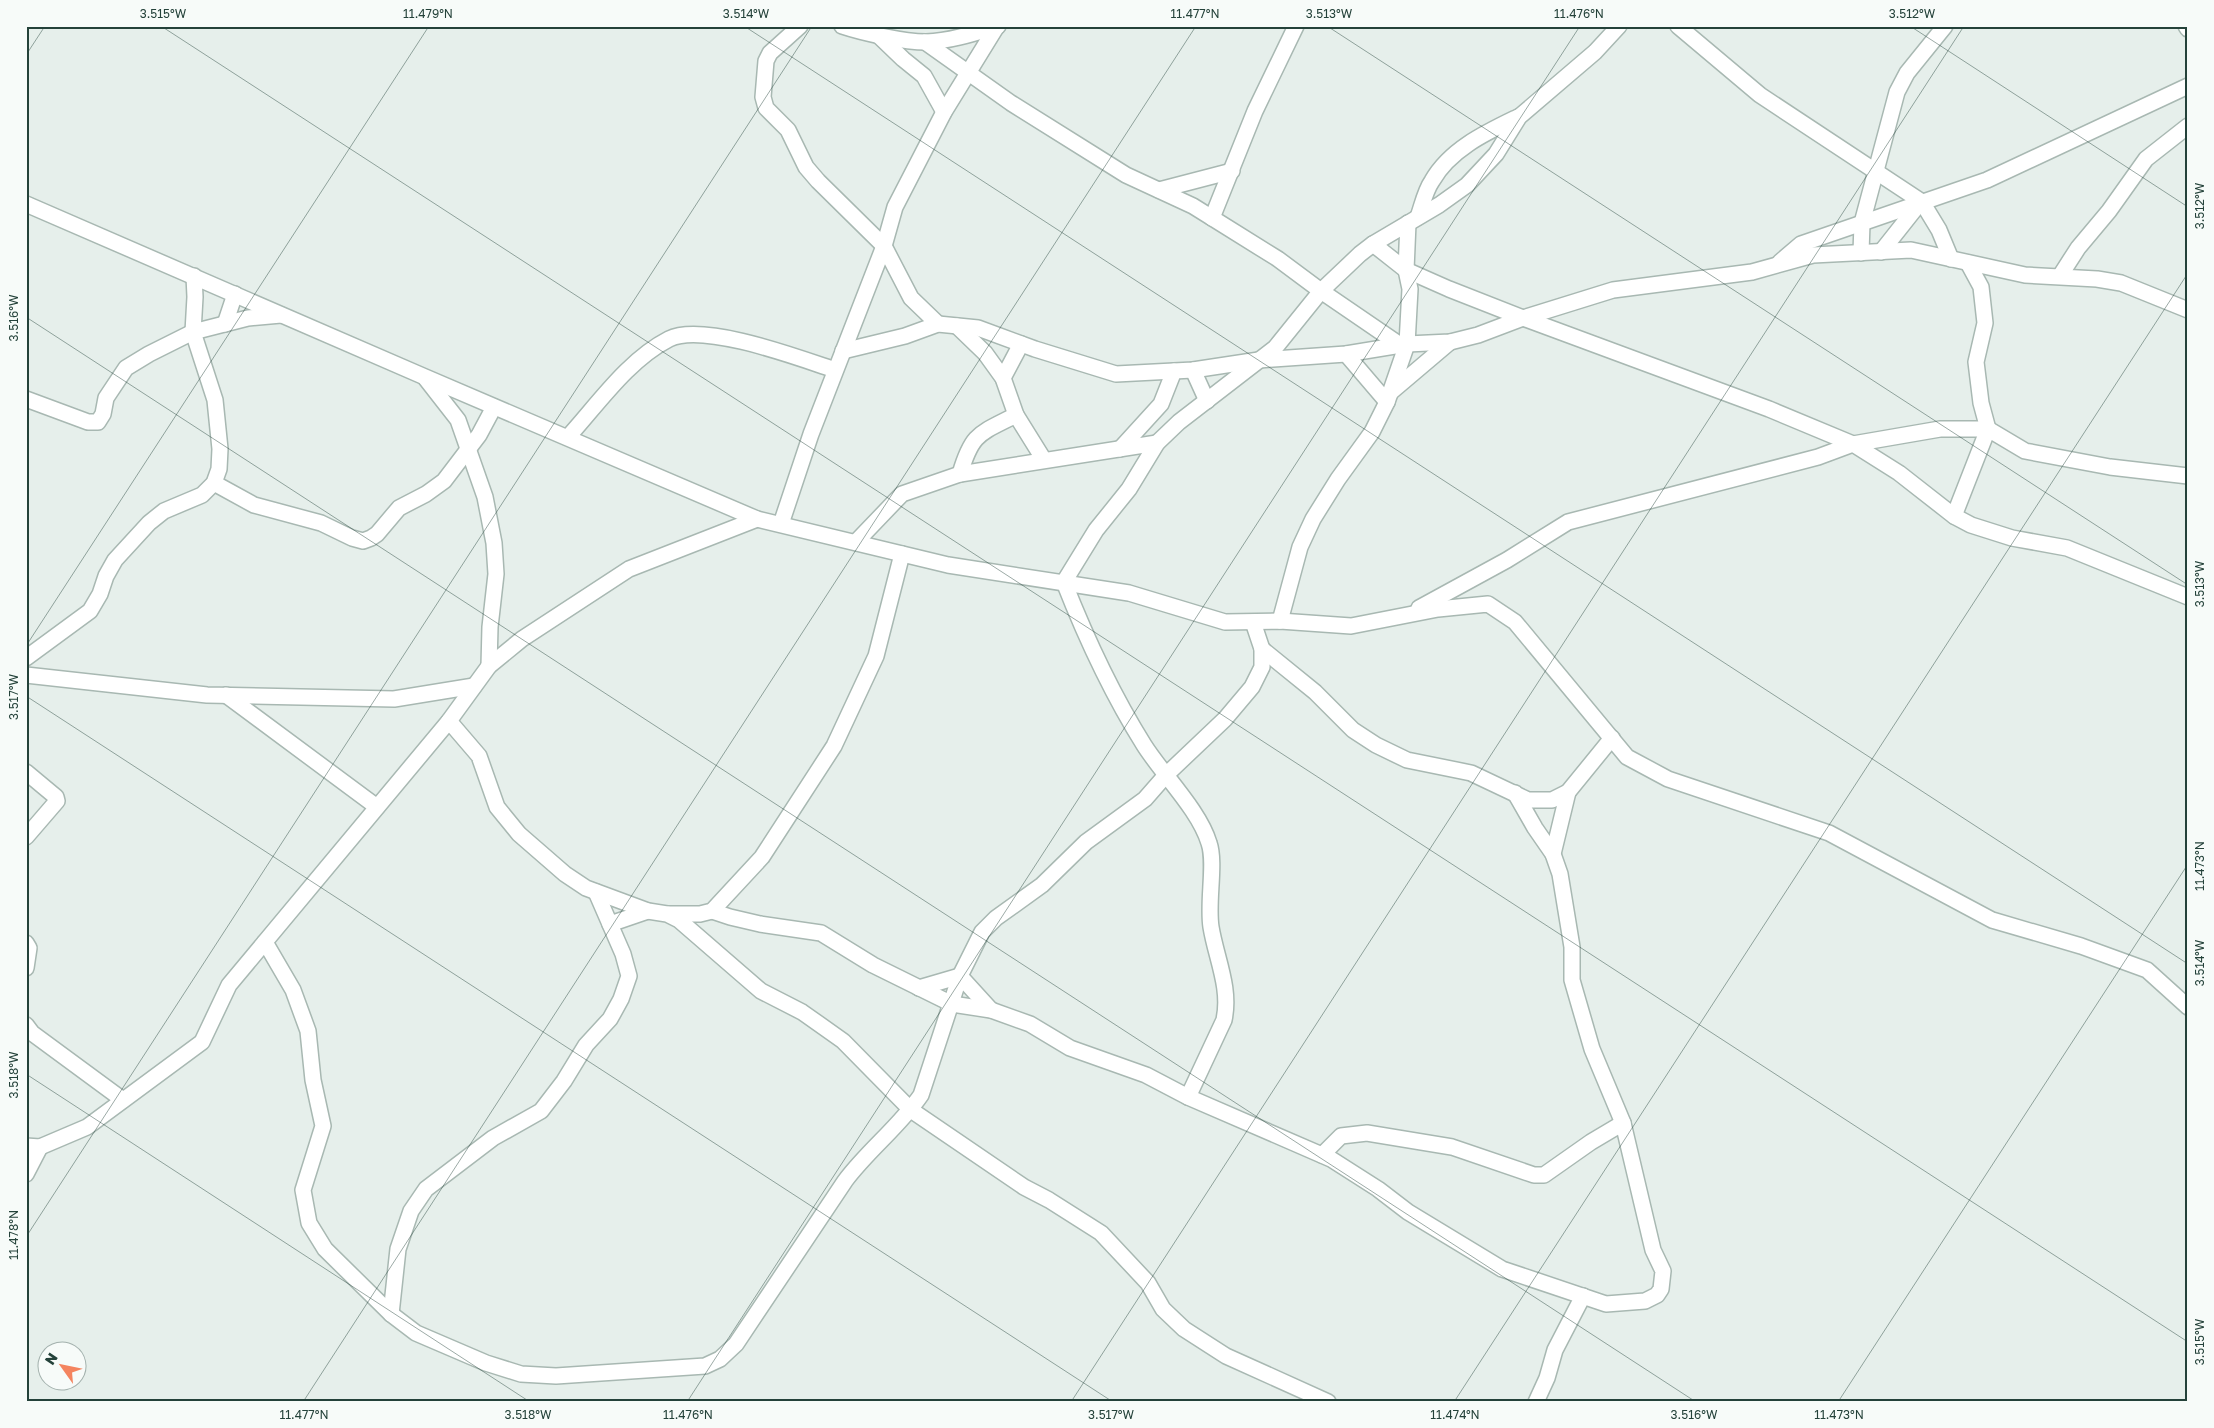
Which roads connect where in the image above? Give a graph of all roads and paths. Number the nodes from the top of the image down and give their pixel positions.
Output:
1 (800, 26) edge
2 (842, 26) edge
3 (998, 26) edge
4 (1296, 26) edge
5 (1619, 26) edge
6 (1678, 26) edge
7 (1945, 26) edge
8 (878, 35) junction
9 (925, 42) junction
10 (969, 74) junction
11 (2188, 86) edge
12 (944, 112) junction
13 (1519, 117) junction
14 (2188, 126) edge
15 (1232, 171) junction
16 (1877, 172) junction
17 (1159, 190) junction
18 (1921, 203) junction
19 (26, 204) edge
20 (1212, 218) junction
21 (1413, 220) junction
22 (1862, 223) junction
23 (1373, 244) junction
24 (884, 246) junction
25 (1881, 252) junction
26 (1860, 253) junction
27 (1952, 259) junction
28 (1968, 262) junction
29 (1778, 265) junction
30 (1406, 270) junction
31 (194, 276) junction
32 (2060, 276) junction
33 (1321, 291) junction
34 (236, 294) junction
35 (2188, 310) edge
36 (284, 315) junction
37 (1523, 318) junction
38 (225, 324) junction
39 (938, 324) junction
40 (957, 326) junction
41 (193, 332) junction
42 (1450, 342) junction
43 (1020, 344) junction
44 (1403, 345) junction
45 (843, 351) junction
46 (1346, 354) junction
47 (1259, 360) junction
48 (836, 370) junction
49 (1194, 370) junction
50 (1174, 371) junction
51 (425, 377) junction
52 (1004, 378) junction
53 (1389, 397) junction
54 (26, 399) edge
55 (1207, 401) junction
56 (494, 406) junction
57 (1016, 415) junction
58 (1988, 429) junction
59 (568, 438) junction
60 (1157, 443) junction
61 (1852, 444) junction
62 (469, 448) junction
63 (1120, 449) junction
64 (1044, 460) junction
65 (960, 474) junction
66 (2188, 476) edge
67 (214, 483) junction
68 (1954, 516) junction
69 (758, 519) junction
70 (781, 524) junction
71 (856, 542) junction
72 (902, 554) junction
73 (1064, 582) junction
74 (2188, 597) edge
75 (1404, 616) junction
76 (1253, 622) junction
77 (1280, 622) junction
78 (1262, 649) junction
79 (26, 658) edge
80 (489, 666) junction
81 (26, 675) edge
82 (474, 686) junction
83 (226, 696) junction
84 (449, 721) junction
85 (1612, 738) junction
86 (26, 772) edge
87 (1166, 775) junction
88 (1568, 792) junction
89 (1515, 793) junction
90 (377, 807) junction
91 (26, 837) edge
92 (1553, 854) junction
93 (596, 892) junction
94 (648, 911) junction
95 (706, 912) junction
96 (667, 914) junction
97 (610, 924) junction
98 (693, 932) junction
99 (265, 942) junction
100 (26, 943) edge
101 (26, 968) edge
102 (960, 976) junction
103 (919, 988) junction
104 (952, 1004) junction
105 (2188, 1006) edge
106 (991, 1010) junction
107 (26, 1025) edge
108 (1188, 1097) junction
109 (123, 1100) junction
110 (911, 1110) junction
111 (1623, 1124) junction
112 (33, 1147) edge
113 (1322, 1155) junction
114 (26, 1174) edge
115 (1583, 1296) junction
116 (391, 1314) junction
117 (1328, 1402) edge
118 (1536, 1402) edge

1 - 24 street
2 - 8 street
3 - 9 street
3 - 10 street
4 - 15 street
5 - 13 street
6 - 16 street
7 - 16 street
8 - 9 street
8 - 12 street
9 - 10 street
10 - 12 street
10 - 17 street
11 - 18 street
12 - 24 street
13 - 21 street
13 - 21 street
14 - 32 street
15 - 17 street
15 - 20 street
16 - 18 street
16 - 22 street
17 - 20 street
18 - 22 street
18 - 25 street
18 - 27 street
19 - 31 street
20 - 33 street
21 - 23 street
21 - 30 street
22 - 26 street
22 - 29 street
23 - 30 street
23 - 33 street
24 - 39 street
24 - 45 street
25 - 26 street
25 - 27 street
26 - 29 street
27 - 28 street
28 - 32 street
28 - 58 street
29 - 37 street
30 - 37 street
30 - 44 street
31 - 34 street
31 - 41 street
32 - 35 street
33 - 44 street
33 - 47 street
34 - 36 street
34 - 38 street
36 - 38 street
36 - 51 street
37 - 42 street
37 - 61 street
38 - 41 street
39 - 40 street
39 - 45 street
40 - 43 street
40 - 52 street
41 - 54 street
41 - 67 street
42 - 44 street
42 - 53 street
43 - 50 street
43 - 52 street
44 - 46 street
44 - 53 street
45 - 48 street
46 - 47 street
46 - 53 street
47 - 49 street
47 - 55 street
48 - 59 street
48 - 70 street
49 - 50 street
49 - 55 street
50 - 63 street
51 - 56 street
51 - 62 street
52 - 57 street
53 - 77 street
55 - 60 street
56 - 59 street
56 - 62 street
57 - 64 street
57 - 65 street
58 - 61 street
58 - 66 street
58 - 68 street
59 - 69 street
60 - 63 street
60 - 73 street
61 - 68 street
61 - 75 street
62 - 67 street
62 - 80 street
63 - 64 street
64 - 65 street
65 - 71 street
67 - 79 street
68 - 74 street
69 - 70 street
69 - 80 street
70 - 71 street
71 - 72 street
72 - 73 street
72 - 95 street
73 - 76 street
73 - 87 street
75 - 77 street
75 - 85 street
76 - 77 street
76 - 78 street
78 - 87 street
78 - 89 street
80 - 82 street
81 - 83 street
82 - 83 street
82 - 84 street
83 - 90 street
84 - 90 street
84 - 93 street
85 - 88 street
85 - 105 street
86 - 91 street
87 - 102 street
87 - 108 street
88 - 89 street
88 - 92 street
89 - 92 street
90 - 99 street
92 - 111 street
93 - 94 street
93 - 97 street
94 - 96 street
94 - 97 street
95 - 96 street
95 - 98 street
95 - 103 street
96 - 98 street
97 - 116 street
98 - 110 street
99 - 109 street
99 - 116 street
100 - 101 street
102 - 103 street
102 - 104 street
102 - 106 street
103 - 104 street
104 - 106 street
104 - 110 street
106 - 108 street
107 - 109 street
108 - 113 street
109 - 112 street
110 - 116 street
110 - 117 street
111 - 113 street
111 - 115 street
112 - 114 street
113 - 115 street
115 - 118 street

